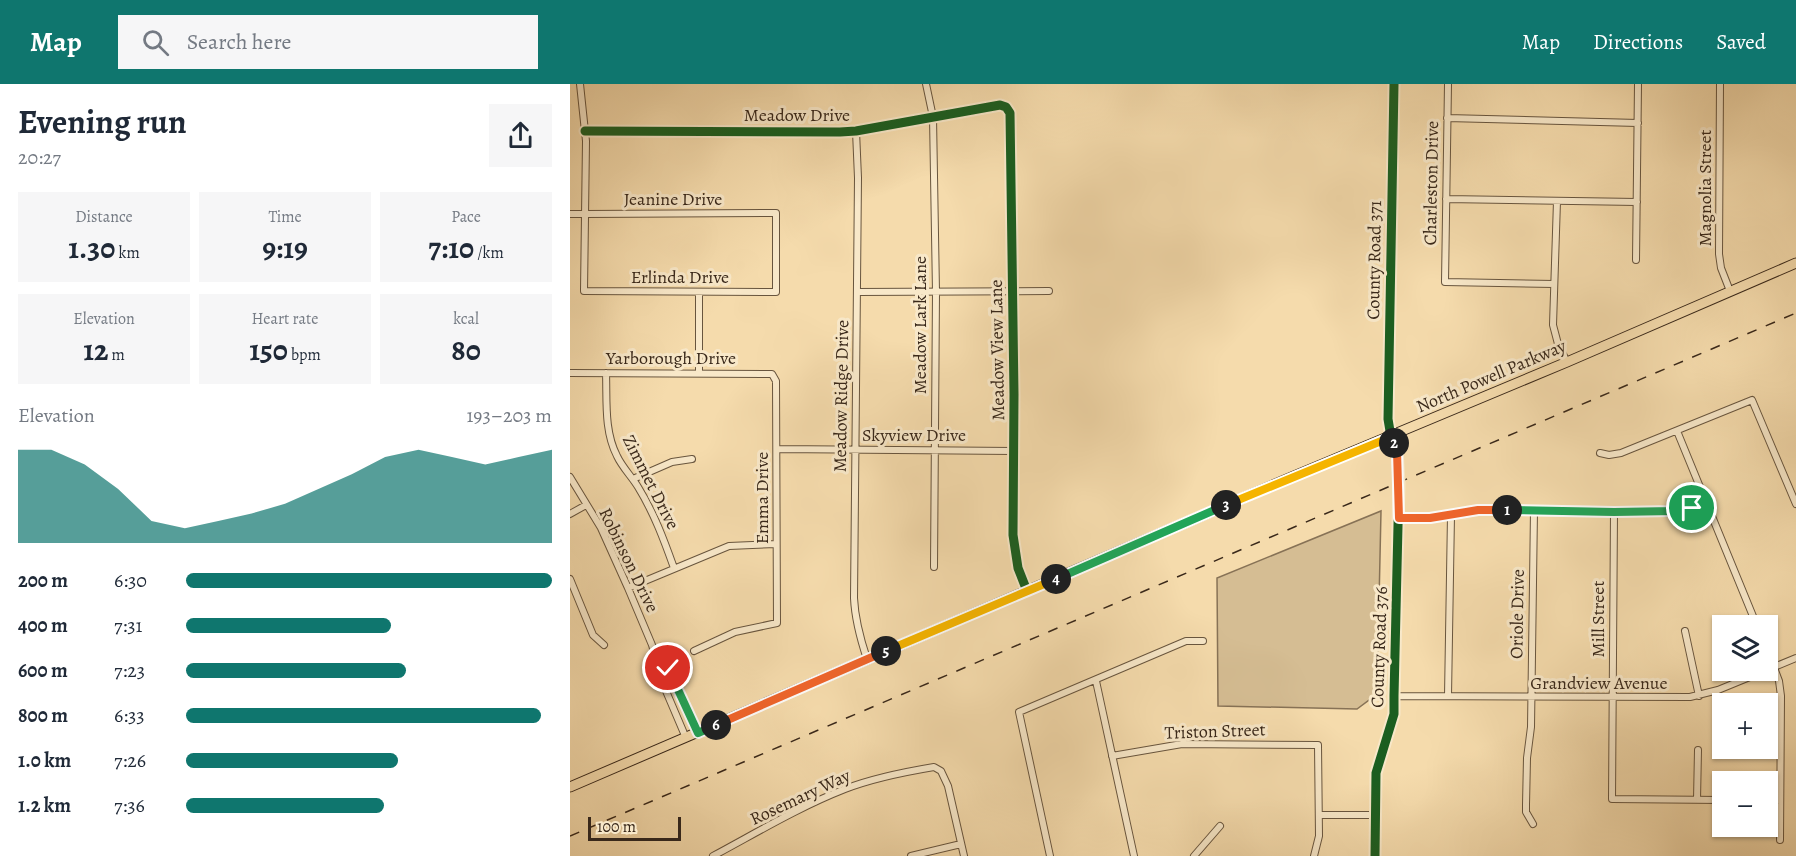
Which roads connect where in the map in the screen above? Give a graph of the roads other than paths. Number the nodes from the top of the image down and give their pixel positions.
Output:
1 (580, 84) edge
2 (926, 84) edge
3 (1394, 84) edge
4 (1448, 84) edge
5 (1638, 84) edge
6 (1720, 84) edge
7 (1006, 107) joint
8 (933, 117) junction
9 (1447, 118) junction
10 (1638, 123) junction
11 (585, 131) junction
12 (856, 131) junction
13 (1446, 199) junction
14 (1557, 201) junction
15 (1637, 202) junction
16 (570, 214) edge
17 (585, 214) junction
18 (1636, 260) dead end
19 (1796, 263) edge
20 (1554, 284) junction
21 (1013, 291) junction
22 (1049, 291) dead end
23 (1730, 291) junction
24 (699, 292) junction
25 (776, 292) joint
26 (857, 292) junction
27 (936, 292) junction
28 (1567, 362) junction
29 (570, 372) edge
30 (699, 372) junction
31 (606, 373) junction
32 (772, 374) joint
33 (1677, 431) junction
34 (1391, 437) junction
35 (778, 449) junction
36 (855, 450) junction
37 (935, 450) junction
38 (1014, 451) junction
39 (1600, 453) dead end
40 (692, 459) dead end
41 (570, 477) edge
42 (633, 479) junction
43 (1707, 504) junction
44 (1796, 504) edge
45 (585, 505) junction
46 (1534, 510) junction
47 (1614, 512) junction
48 (570, 514) edge
49 (1451, 515) junction
50 (1399, 518) junction
51 (776, 544) junction
52 (934, 567) dead end
53 (674, 568) junction
54 (570, 579) edge
55 (628, 588) junction
56 (1027, 591) junction
57 (1752, 615) edge
58 (1685, 631) dead end
59 (1203, 641) dead end
60 (604, 645) dead end
61 (694, 651) dead end
62 (1796, 658) edge
63 (656, 659) junction
64 (867, 659) junction
65 (1778, 667) edge
66 (1096, 681) junction
67 (1740, 681) edge
68 (1778, 681) edge
69 (1394, 696) junction
70 (1448, 696) junction
71 (1699, 696) junction
72 (1531, 698) junction
73 (1612, 698) junction
74 (698, 733) junction
75 (686, 738) junction
76 (1698, 750) dead end
77 (1112, 756) junction
78 (570, 787) edge
79 (1696, 800) junction
80 (1712, 800) edge
81 (1780, 801) joint
82 (1319, 815) junction
83 (1375, 815) junction
84 (1533, 824) dead end
85 (1220, 826) dead end
86 (1780, 840) dead end
87 (961, 843) junction
88 (713, 856) edge
89 (911, 856) edge
90 (964, 856) edge
91 (1050, 856) edge
92 (1134, 856) edge
93 (1194, 856) edge
94 (1314, 856) edge
95 (1375, 856) edge

1 - 11 street
2 - 8 street, Meadow Lark Lane
3 - 34 street, County Road 371
4 - 9 street, Charleston Drive
5 - 10 street
6 - 23 street, Magnolia Street
7 - 8 street, Meadow Drive
7 - 21 street, Meadow View Lane
8 - 12 street, Meadow Drive
8 - 27 street, Meadow Lark Lane
9 - 10 street
9 - 13 street, Charleston Drive
10 - 15 street
11 - 12 street, Meadow Drive
11 - 17 street
12 - 26 street, Meadow Ridge Drive
13 - 14 street
13 - 20 street, Charleston Drive
14 - 15 street
14 - 20 street
15 - 18 street
16 - 17 street, Jeanine Drive
17 - 24 street, Erlinda Drive
17 - 25 street, Jeanine Drive
19 - 23 main road, North Powell Parkway
20 - 28 street
21 - 22 street
21 - 27 street
21 - 38 street, Meadow View Lane
23 - 28 main road, North Powell Parkway
24 - 25 street, Erlinda Drive
24 - 30 street
26 - 27 street
26 - 36 street, Meadow Ridge Drive
27 - 37 street, Meadow Lark Lane
28 - 34 main road, North Powell Parkway
29 - 31 street, Yarborough Drive
30 - 31 street, Yarborough Drive
30 - 32 street, Yarborough Drive
31 - 42 street, Zimmet Drive
32 - 35 street, Emma Drive
33 - 39 street
33 - 43 street
33 - 44 street
34 - 50 street, County Road 376
34 - 56 main road, North Powell Parkway
35 - 36 street, Skyview Drive
35 - 51 street, Emma Drive
36 - 37 street, Skyview Drive
36 - 64 street, Meadow Ridge Drive
37 - 38 street, Skyview Drive
37 - 52 street, Meadow Lark Lane
38 - 56 street, Meadow View Lane
40 - 42 street
41 - 45 street, Robinson Drive
42 - 53 street, Zimmet Drive
43 - 47 street
43 - 57 street
45 - 48 street
45 - 55 street, Robinson Drive
46 - 47 street
46 - 49 street
46 - 72 street, Oriole Drive
47 - 73 street, Mill Street
49 - 50 street
49 - 70 street
50 - 69 street, County Road 376
51 - 53 street
51 - 61 street, Emma Drive
53 - 55 street
54 - 60 street
55 - 63 street, Robinson Drive
56 - 64 main road, North Powell Parkway
58 - 71 street
59 - 66 street
62 - 65 street, Grandview Avenue
63 - 74 street, Robinson Drive
63 - 75 street, Robinson Drive
64 - 74 main road, North Powell Parkway
66 - 77 street
66 - 91 street
67 - 71 street, Grandview Avenue
68 - 81 street
69 - 70 street, Grandview Avenue
69 - 83 street, County Road 376
70 - 72 street, Grandview Avenue
71 - 73 street, Grandview Avenue
72 - 73 street, Grandview Avenue
72 - 84 street, Oriole Drive
73 - 79 street, Mill Street
74 - 75 main road, North Powell Parkway
75 - 78 main road, North Powell Parkway
76 - 79 street
77 - 82 street, Triston Street
77 - 92 street
79 - 80 street
81 - 86 street
82 - 83 street
82 - 94 street
83 - 95 street, County Road 376
85 - 93 street
87 - 88 street, Rosemary Way
87 - 89 street
87 - 90 street

